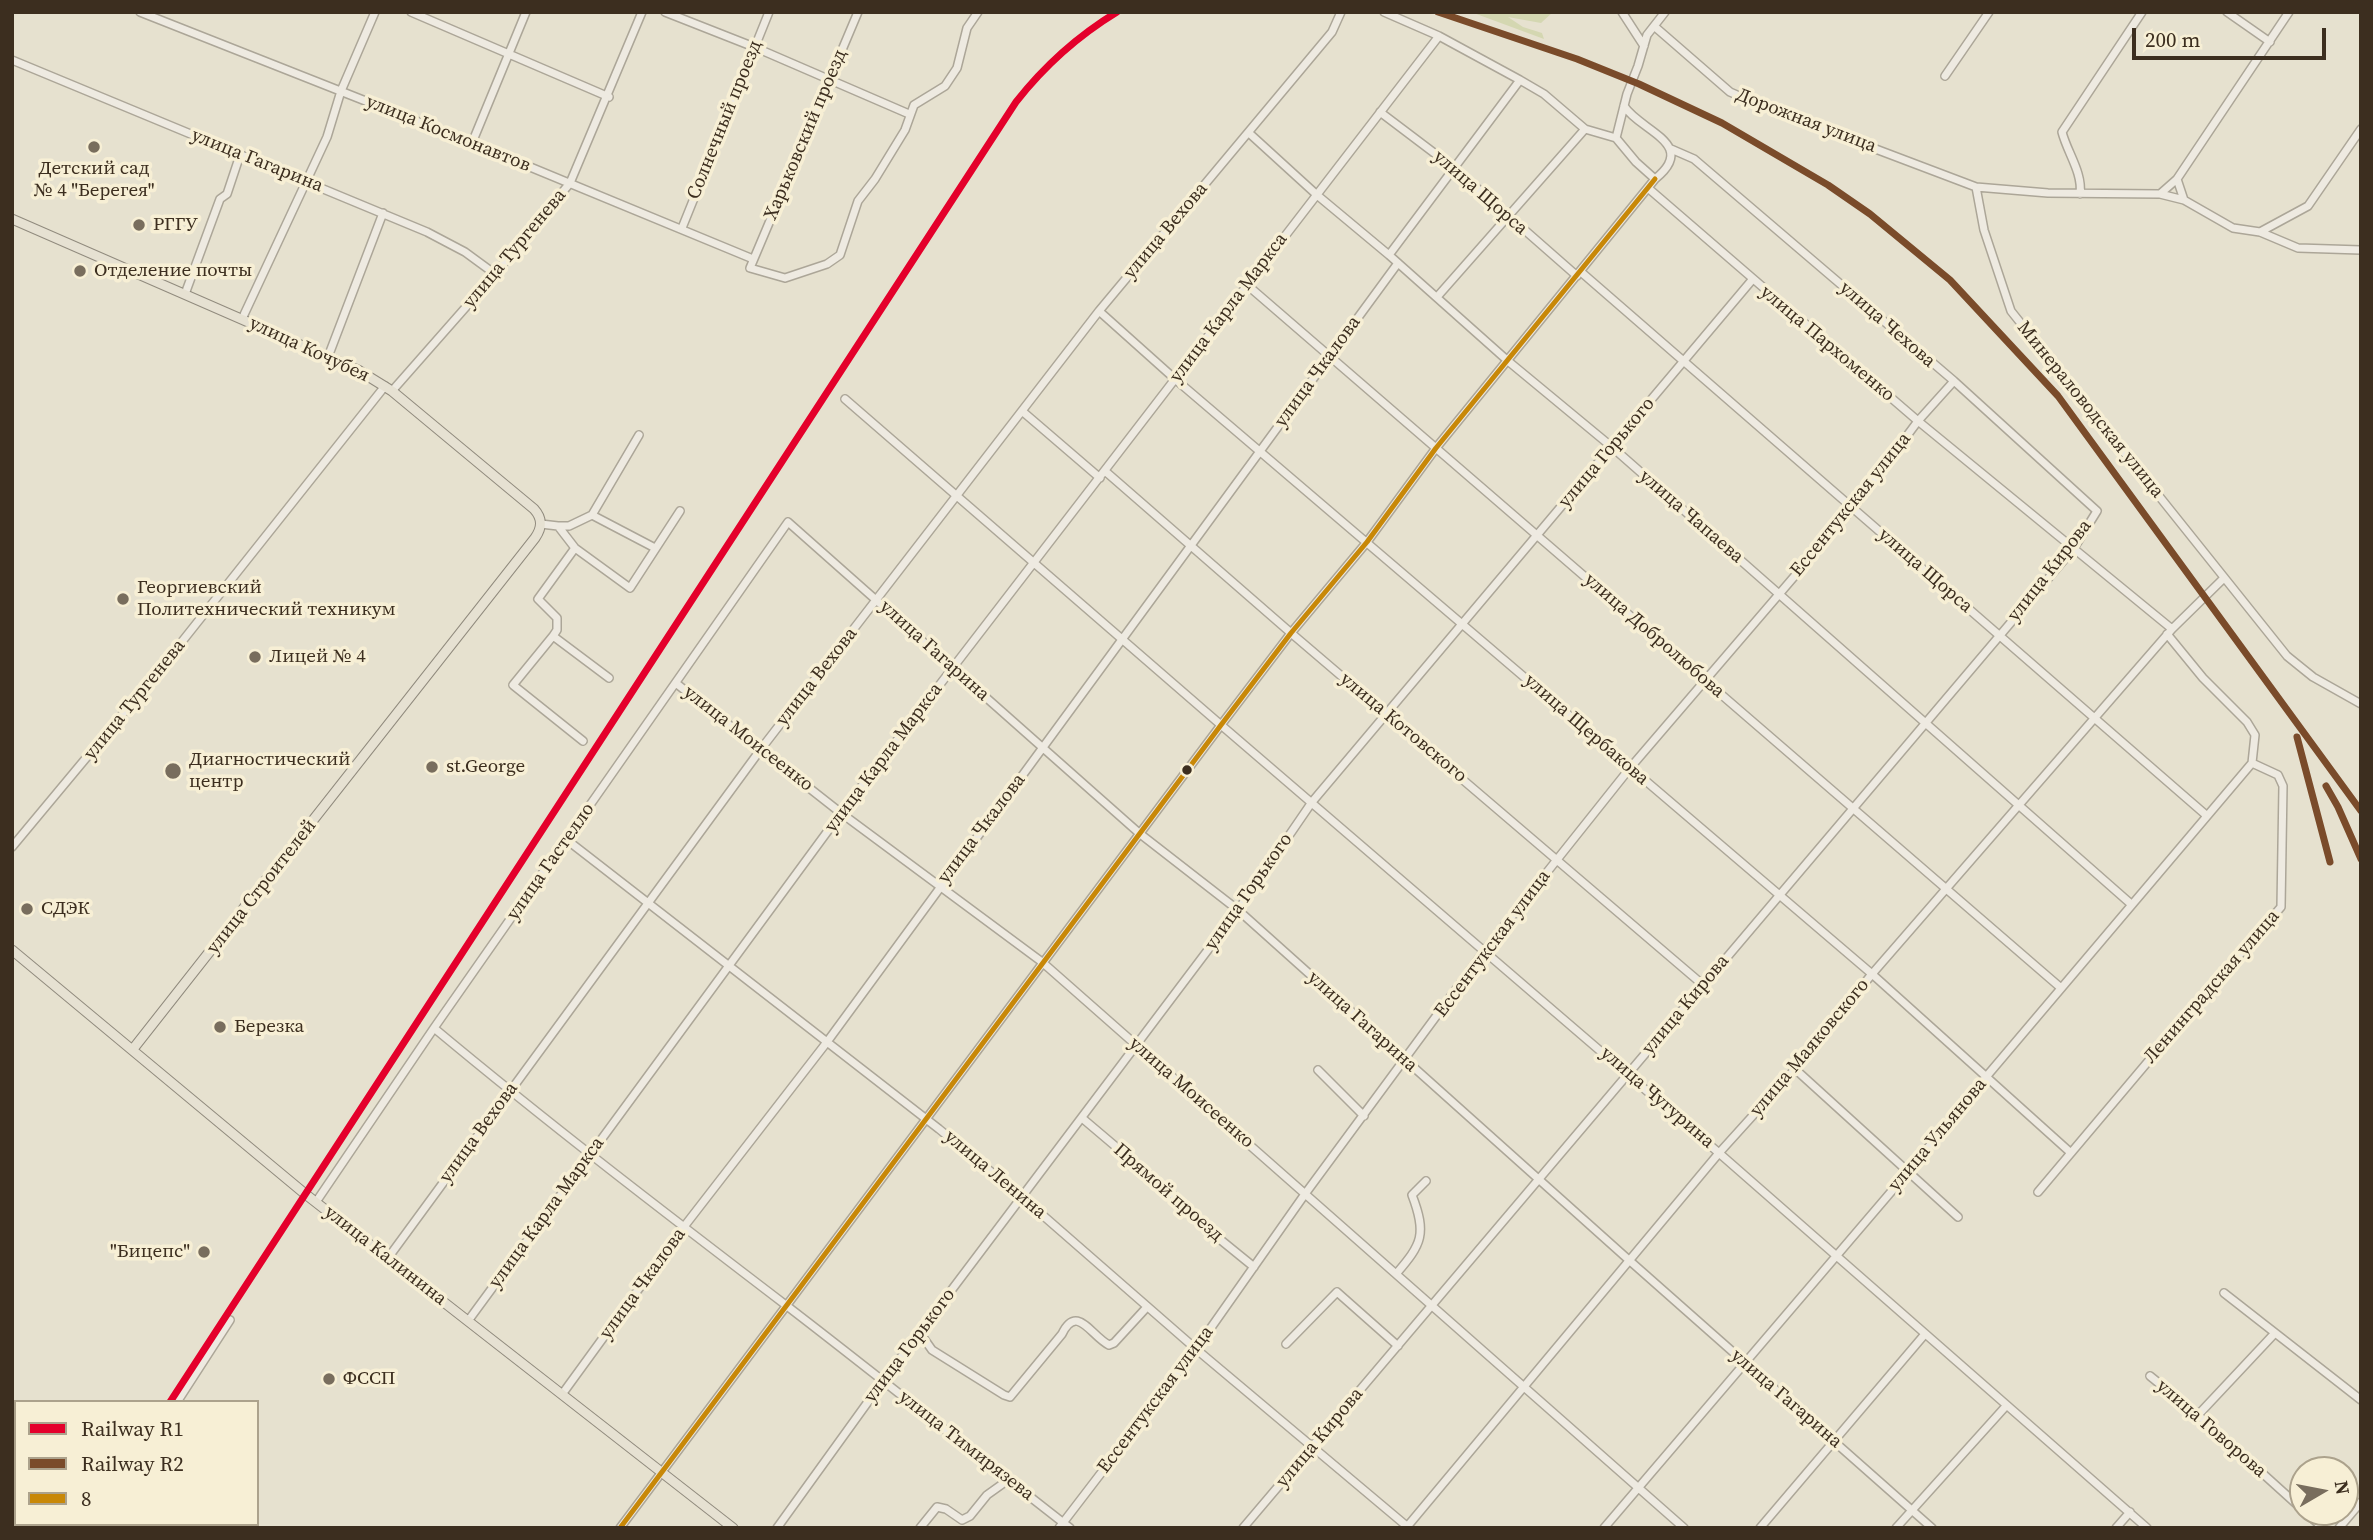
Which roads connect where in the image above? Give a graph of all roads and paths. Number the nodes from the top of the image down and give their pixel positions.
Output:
1 (141, 12) edge
2 (375, 12) edge
3 (411, 12) edge
4 (526, 12) edge
5 (642, 12) edge
6 (666, 12) edge
7 (692, 12) edge
8 (769, 12) edge
9 (858, 12) edge
10 (978, 12) edge
11 (1341, 12) edge
12 (1384, 12) edge
13 (1622, 12) edge
14 (1663, 12) edge
15 (1989, 12) edge
16 (2141, 12) edge
17 (2227, 12) edge
18 (2289, 12) edge
19 (688, 21) junction
20 (1656, 24) junction
21 (1439, 36) junction
22 (2270, 42) junction
23 (1644, 46) junction
24 (754, 47) junction
25 (510, 53) junction
26 (12, 60) edge
27 (1945, 76) dead end
28 (831, 79) junction
29 (1520, 80) junction
30 (341, 91) junction
31 (608, 97) junction
32 (1624, 106) junction
33 (1380, 112) junction
34 (909, 114) junction
35 (1585, 129) junction
36 (2361, 129) edge
37 (1249, 133) junction
38 (1616, 138) junction
39 (472, 143) junction
40 (1671, 149) junction
41 (240, 155) junction
42 (1454, 168) junction
43 (1656, 179) junction
44 (2177, 179) junction
45 (307, 182) junction
46 (570, 183) junction
47 (1976, 187) junction
48 (1648, 188) junction
49 (2080, 194) junction
50 (2160, 194) junction
51 (1317, 195) junction
52 (2184, 200) junction
53 (383, 213) junction
54 (1509, 217) junction
55 (12, 219) edge
56 (682, 228) junction
57 (2260, 232) junction
58 (2361, 250) edge
59 (1389, 255) junction
60 (753, 259) junction
61 (1398, 263) junction
62 (495, 274) junction
63 (1579, 274) junction
64 (1752, 280) junction
65 (1246, 284) junction
66 (185, 294) junction
67 (1437, 297) junction
68 (1099, 311) junction
69 (242, 318) junction
70 (1330, 355) junction
71 (328, 356) junction
72 (1508, 361) junction
73 (1684, 361) junction
74 (1175, 379) junction
75 (1954, 381) junction
76 (389, 389) junction
77 (845, 399) dead end
78 (1022, 411) junction
79 (1918, 421) junction
80 (639, 435) dead end
81 (1612, 447) junction
82 (1436, 448) junction
83 (1261, 450) junction
84 (1102, 474) junction
85 (957, 495) junction
86 (1853, 508) junction
87 (2097, 510) joint
88 (680, 511) dead end
89 (592, 515) junction
90 (788, 522) joint
91 (541, 524) junction
92 (558, 526) junction
93 (1537, 535) junction
94 (1367, 542) junction
95 (1191, 545) junction
96 (575, 548) junction
97 (655, 548) junction
98 (2074, 548) junction
99 (1034, 562) junction
100 (2224, 578) junction
101 (1779, 594) junction
102 (876, 600) junction
103 (1462, 624) junction
104 (2169, 631) junction
105 (1291, 634) junction
106 (2000, 635) junction
107 (553, 636) junction
108 (1123, 638) junction
109 (953, 668) junction
110 (609, 678) dead end
111 (1705, 680) junction
112 (677, 684) junction
113 (2361, 704) edge
114 (1386, 714) junction
115 (2094, 717) junction
116 (1926, 723) junction
117 (1221, 725) junction
118 (583, 741) dead end
119 (1042, 747) junction
120 (761, 749) junction
121 (2252, 763) junction
122 (1630, 768) junction
123 (1312, 802) junction
124 (2018, 804) junction
125 (1853, 808) junction
126 (841, 813) junction
127 (2206, 815) junction
128 (1139, 833) junction
129 (567, 839) junction
130 (12, 847) edge
131 (1557, 860) junction
132 (940, 886) junction
133 (1946, 888) junction
134 (1779, 895) junction
135 (648, 901) junction
136 (2131, 904) junction
137 (1238, 910) junction
138 (12, 950) edge
139 (1485, 950) junction
140 (1042, 962) junction
141 (729, 967) junction
142 (1872, 974) junction
143 (1702, 984) junction
144 (2061, 988) junction
145 (434, 1028) junction
146 (827, 1042) junction
147 (1137, 1045) junction
148 (133, 1049) junction
149 (1405, 1061) junction
150 (1318, 1069) dead end
151 (1795, 1069) junction
152 (1628, 1074) junction
153 (1986, 1077) junction
154 (509, 1091) junction
155 (1364, 1116) junction
156 (1082, 1118) junction
157 (927, 1119) junction
158 (1720, 1153) junction
159 (2071, 1153) junction
160 (589, 1154) junction
161 (1908, 1172) junction
162 (1538, 1180) junction
163 (1426, 1181) dead end
164 (2038, 1192) dead end
165 (1305, 1194) junction
166 (1023, 1198) junction
167 (316, 1202) junction
168 (1958, 1217) dead end
169 (683, 1228) junction
170 (1836, 1254) junction
171 (388, 1258) junction
172 (1630, 1261) junction
173 (1254, 1267) junction
174 (1396, 1274) junction
175 (2224, 1293) dead end
176 (1432, 1306) junction
177 (787, 1307) junction
178 (1147, 1307) junction
179 (230, 1320) dead end
180 (468, 1321) junction
181 (920, 1333) junction
182 (2274, 1333) junction
183 (1925, 1334) junction
184 (1286, 1344) dead end
185 (1398, 1346) junction
186 (1196, 1349) junction
187 (1744, 1362) junction
188 (2150, 1376) dead end
189 (883, 1381) junction
190 (1524, 1387) junction
191 (563, 1394) junction
192 (2361, 1399) edge
193 (178, 1400) edge
194 (2007, 1406) junction
195 (2198, 1415) junction
196 (1834, 1441) junction
197 (1312, 1446) junction
198 (663, 1472) junction
199 (1008, 1480) junction
200 (1638, 1487) junction
201 (2289, 1497) edge
202 (2361, 1502) edge
203 (1912, 1510) junction
204 (2130, 1512) junction
205 (1064, 1526) edge
206 (1408, 1527) edge
207 (620, 1528) edge
208 (733, 1528) edge
209 (777, 1528) edge
210 (920, 1528) edge
211 (1243, 1528) edge
212 (1604, 1528) edge
213 (1684, 1528) edge
214 (1760, 1528) edge
215 (1896, 1528) edge
216 (1932, 1528) edge
217 (2116, 1528) edge
218 (2147, 1528) edge
219 (2339, 1528) edge

1 - 30 street, улица Космонавтов
2 - 30 street
3 - 25 street
4 - 25 street
5 - 31 street, улица Тургенева
6 - 19 street
7 - 19 street
8 - 24 street, Солнечный проезд
9 - 28 street, Харьковский проезд
10 - 34 street
11 - 37 street, улица Вехова
12 - 21 street
13 - 23 street
14 - 20 street
15 - 27 street
16 - 49 street
17 - 22 street
18 - 22 street
19 - 24 street
20 - 23 street
20 - 47 street, Дорожная улица
21 - 29 street
21 - 33 street, улица Карла Маркса
22 - 44 street
23 - 32 street
24 - 28 street
24 - 56 street, Солнечный проезд
25 - 31 street
25 - 39 street
26 - 41 street, улица Гагарина
28 - 34 street
28 - 60 street, Харьковский проезд
29 - 35 street
29 - 42 street
30 - 39 street, улица Космонавтов
30 - 45 street
31 - 46 street, улица Тургенева
32 - 38 street
32 - 40 street, улица Чехова
33 - 42 street, улица Щорса
33 - 51 street, улица Карла Маркса
34 - 60 street
35 - 38 street
35 - 54 street
36 - 57 street
37 - 51 street, улица Чапаева
37 - 68 street, улица Вехова
38 - 43 street
39 - 46 street, улица Космонавтов
40 - 43 street
40 - 75 street, улица Чехова
41 - 45 street, улица Гагарина
41 - 66 street
42 - 54 street, улица Щорса
42 - 59 street
43 - 48 street
44 - 50 street
44 - 52 street
45 - 53 street, улица Гагарина
45 - 69 street
46 - 56 street, улица Космонавтов
46 - 62 street, улица Тургенева
47 - 49 street, Дорожная улица
47 - 100 street, Минераловодская улица
48 - 63 street
48 - 64 street, улица Пархоменко
49 - 50 street, Дорожная улица
50 - 52 street, Дорожная улица
51 - 59 street, улица Чапаева
51 - 65 street, улица Карла Маркса
52 - 57 street, Дорожная улица
53 - 62 street, улица Гагарина
53 - 71 street
54 - 63 street, улица Щорса
54 - 67 street
55 - 66 main road, улица Кочубея
56 - 60 street, улица Космонавтов
57 - 58 street, Дорожная улица
59 - 61 street, улица Чапаева
61 - 67 street, улица Чапаева
61 - 70 street, улица Чкалова
62 - 76 street, улица Тургенева
63 - 72 street
63 - 73 street, улица Щорса
64 - 73 street, улица Горького
64 - 79 street, улица Пархоменко
65 - 70 street, улица Добролюбова
65 - 74 street, улица Карла Маркса
66 - 69 main road, улица Кочубея
67 - 72 street, улица Чапаева
68 - 74 street, улица Щербакова
68 - 78 street, улица Вехова
69 - 71 main road, улица Кочубея
70 - 82 street, улица Добролюбова
70 - 83 street, улица Чкалова
71 - 76 main road, улица Кочубея
72 - 81 street, улица Чапаева
72 - 82 street
73 - 81 street, улица Горького
73 - 86 street, улица Щорса
74 - 83 street, улица Щербакова
74 - 84 street, улица Карла Маркса
75 - 79 street, Ессентукская улица
75 - 87 street, улица Чехова
76 - 91 main road, улица Кочубея
76 - 130 street, улица Тургенева
77 - 85 street, улица Чугурина
78 - 84 street, улица Котовского
78 - 85 street, улица Вехова
79 - 86 street, Ессентукская улица
79 - 98 street, улица Пархоменко
80 - 89 street
81 - 93 street, улица Горького
81 - 101 street, улица Чапаева
82 - 93 street, улица Добролюбова
82 - 94 street
83 - 94 street, улица Щербакова
83 - 95 street, улица Чкалова
84 - 95 street, улица Котовского
84 - 99 street, улица Карла Маркса
85 - 99 street, улица Чугурина
85 - 102 street, улица Вехова
86 - 101 street, Ессентукская улица
86 - 106 street, улица Щорса
87 - 98 street, улица Кирова
88 - 97 street
89 - 92 street
89 - 97 street
90 - 102 street, улица Гагарина
90 - 112 street, улица Гастелло
91 - 92 street
91 - 148 main road, улица Строителей
92 - 96 street
93 - 103 street, улица Горького
93 - 111 street, улица Добролюбова
94 - 103 street, улица Щербакова
94 - 105 street
95 - 105 street, улица Котовского
95 - 108 street, улица Чкалова
96 - 97 street
96 - 107 street
98 - 104 street, улица Пархоменко
98 - 106 street, улица Кирова
99 - 108 street, улица Чугурина
99 - 109 street, улица Карла Маркса
100 - 104 street, улица Маяковского
100 - 113 street, Минераловодская улица
101 - 111 street, Ессентукская улица
101 - 116 street, улица Чапаева
102 - 109 street, улица Гагарина
102 - 120 street, улица Вехова
103 - 114 street, улица Горького
103 - 122 street, улица Щербакова
104 - 115 street, улица Маяковского
104 - 121 street, улица Пархоменко
105 - 114 street, улица Котовского
105 - 117 street
106 - 115 street, улица Щорса
106 - 116 street, улица Кирова
107 - 110 street
107 - 118 street
108 - 117 street, улица Чугурина
108 - 119 street, улица Чкалова
109 - 119 street, улица Гагарина
109 - 126 street, улица Карла Маркса
111 - 122 street, Ессентукская улица
111 - 125 street, улица Добролюбова
112 - 120 street, улица Моисеенко
112 - 129 street, улица Гастелло
114 - 123 street, улица Горького
114 - 131 street, улица Котовского
115 - 124 street, улица Маяковского
115 - 127 street, улица Щорса
116 - 124 street, улица Чапаева
116 - 125 street, улица Кирова
117 - 123 street, улица Чугурина
117 - 128 street
119 - 128 street, улица Гагарина
119 - 132 street, улица Чкалова
120 - 126 street, улица Моисеенко
120 - 135 street, улица Вехова
121 - 127 street, улица Ульянова
121 - 159 street, Ленинградская улица
122 - 131 street, Ессентукская улица
122 - 134 street, улица Щербакова
123 - 137 street, улица Горького
123 - 139 street, улица Чугурина
124 - 133 street, улица Маяковского
124 - 136 street, улица Чапаева
125 - 133 street, улица Добролюбова
125 - 134 street, улица Кирова
126 - 132 street, улица Моисеенко
126 - 141 street, улица Карла Маркса
127 - 136 street, улица Ульянова
128 - 137 street, улица Гагарина
128 - 140 street
129 - 135 street, улица Ленина
129 - 145 street, улица Гастелло
131 - 139 street, Ессентукская улица
131 - 143 street, улица Котовского
132 - 140 street, улица Моисеенко
132 - 146 street, улица Чкалова
133 - 142 street, улица Маяковского
133 - 144 street, улица Добролюбова
134 - 142 street, улица Щербакова
134 - 143 street, улица Кирова
135 - 141 street, улица Ленина
135 - 154 street, улица Вехова
136 - 144 street, улица Ульянова
137 - 147 street, улица Горького
137 - 149 street, улица Гагарина
138 - 148 main road, улица Калинина
139 - 149 street, Ессентукская улица
139 - 152 street, улица Чугурина
140 - 147 street, улица Моисеенко
140 - 157 street
141 - 146 street, улица Ленина
141 - 160 street, улица Карла Маркса
142 - 151 street, улица Маяковского
142 - 153 street, улица Щербакова
143 - 152 street, улица Кирова
144 - 153 street, улица Ульянова
145 - 154 street, улица Тимирязева
145 - 167 street, улица Гастелло
146 - 157 street, улица Ленина
146 - 169 street, улица Чкалова
147 - 156 street, улица Горького
147 - 165 street, улица Моисеенко
148 - 167 main road, улица Калинина
149 - 155 street, Ессентукская улица
149 - 162 street, улица Гагарина
150 - 155 street
151 - 158 street, улица Маяковского
151 - 161 street
152 - 158 street, улица Чугурина
152 - 162 street, улица Кирова
153 - 159 street, улица Щербакова
153 - 161 street, улица Ульянова
154 - 160 street, улица Тимирязева
154 - 171 street, улица Вехова
155 - 165 street, Ессентукская улица
156 - 166 street, улица Горького
156 - 173 street, Прямой проезд
157 - 166 street, улица Ленина
157 - 177 street
158 - 170 street, улица Чугурина
158 - 172 street, улица Маяковского
159 - 164 street, Ленинградская улица
160 - 169 street, улица Тимирязева
160 - 180 street, улица Карла Маркса
161 - 168 street
161 - 170 street, улица Ульянова
162 - 172 street, улица Гагарина
162 - 176 street, улица Кирова
163 - 174 street
165 - 173 street, Ессентукская улица
165 - 174 street, улица Моисеенко
166 - 178 street, улица Ленина
166 - 181 street, улица Горького
167 - 171 main road, улица Калинина
169 - 177 street, улица Тимирязева
169 - 191 street, улица Чкалова
170 - 183 street, улица Чугурина
170 - 187 street, улица Ульянова
171 - 180 main road, улица Калинина
172 - 187 street, улица Гагарина
172 - 190 street, улица Маяковского
173 - 186 street, Ессентукская улица
174 - 176 street, улица Моисеенко
175 - 182 street
176 - 185 street, улица Кирова
176 - 190 street, улица Моисеенко
177 - 189 street, улица Тимирязева
177 - 198 street
178 - 181 street
178 - 186 street, улица Ленина
179 - 193 street
180 - 191 main road, улица Калинина
181 - 189 street, улица Горького
182 - 192 street
182 - 195 street
183 - 194 street, улица Чугурина
183 - 196 street
184 - 185 street
185 - 197 street, улица Кирова
186 - 197 street, улица Ленина
186 - 205 street, Ессентукская улица
187 - 196 street, улица Гагарина
187 - 200 street, улица Ульянова
188 - 195 street, улица Говорова
189 - 199 street, улица Тимирязева
189 - 209 street, улица Горького
190 - 200 street, улица Моисеенко
190 - 206 street, улица Маяковского
191 - 198 main road, улица Калинина
194 - 203 street
194 - 204 street, улица Чугурина
195 - 201 street, улица Говорова
196 - 203 street, улица Гагарина
196 - 214 street
197 - 206 street, улица Ленина
197 - 211 street, улица Кирова
198 - 207 street
198 - 208 main road, улица Калинина
199 - 205 street, улица Тимирязева
199 - 210 street
200 - 212 street, улица Ульянова
200 - 213 street, улица Моисеенко
202 - 219 street
203 - 215 street
203 - 216 street, улица Гагарина
204 - 217 street
204 - 218 street, улица Чугурина

